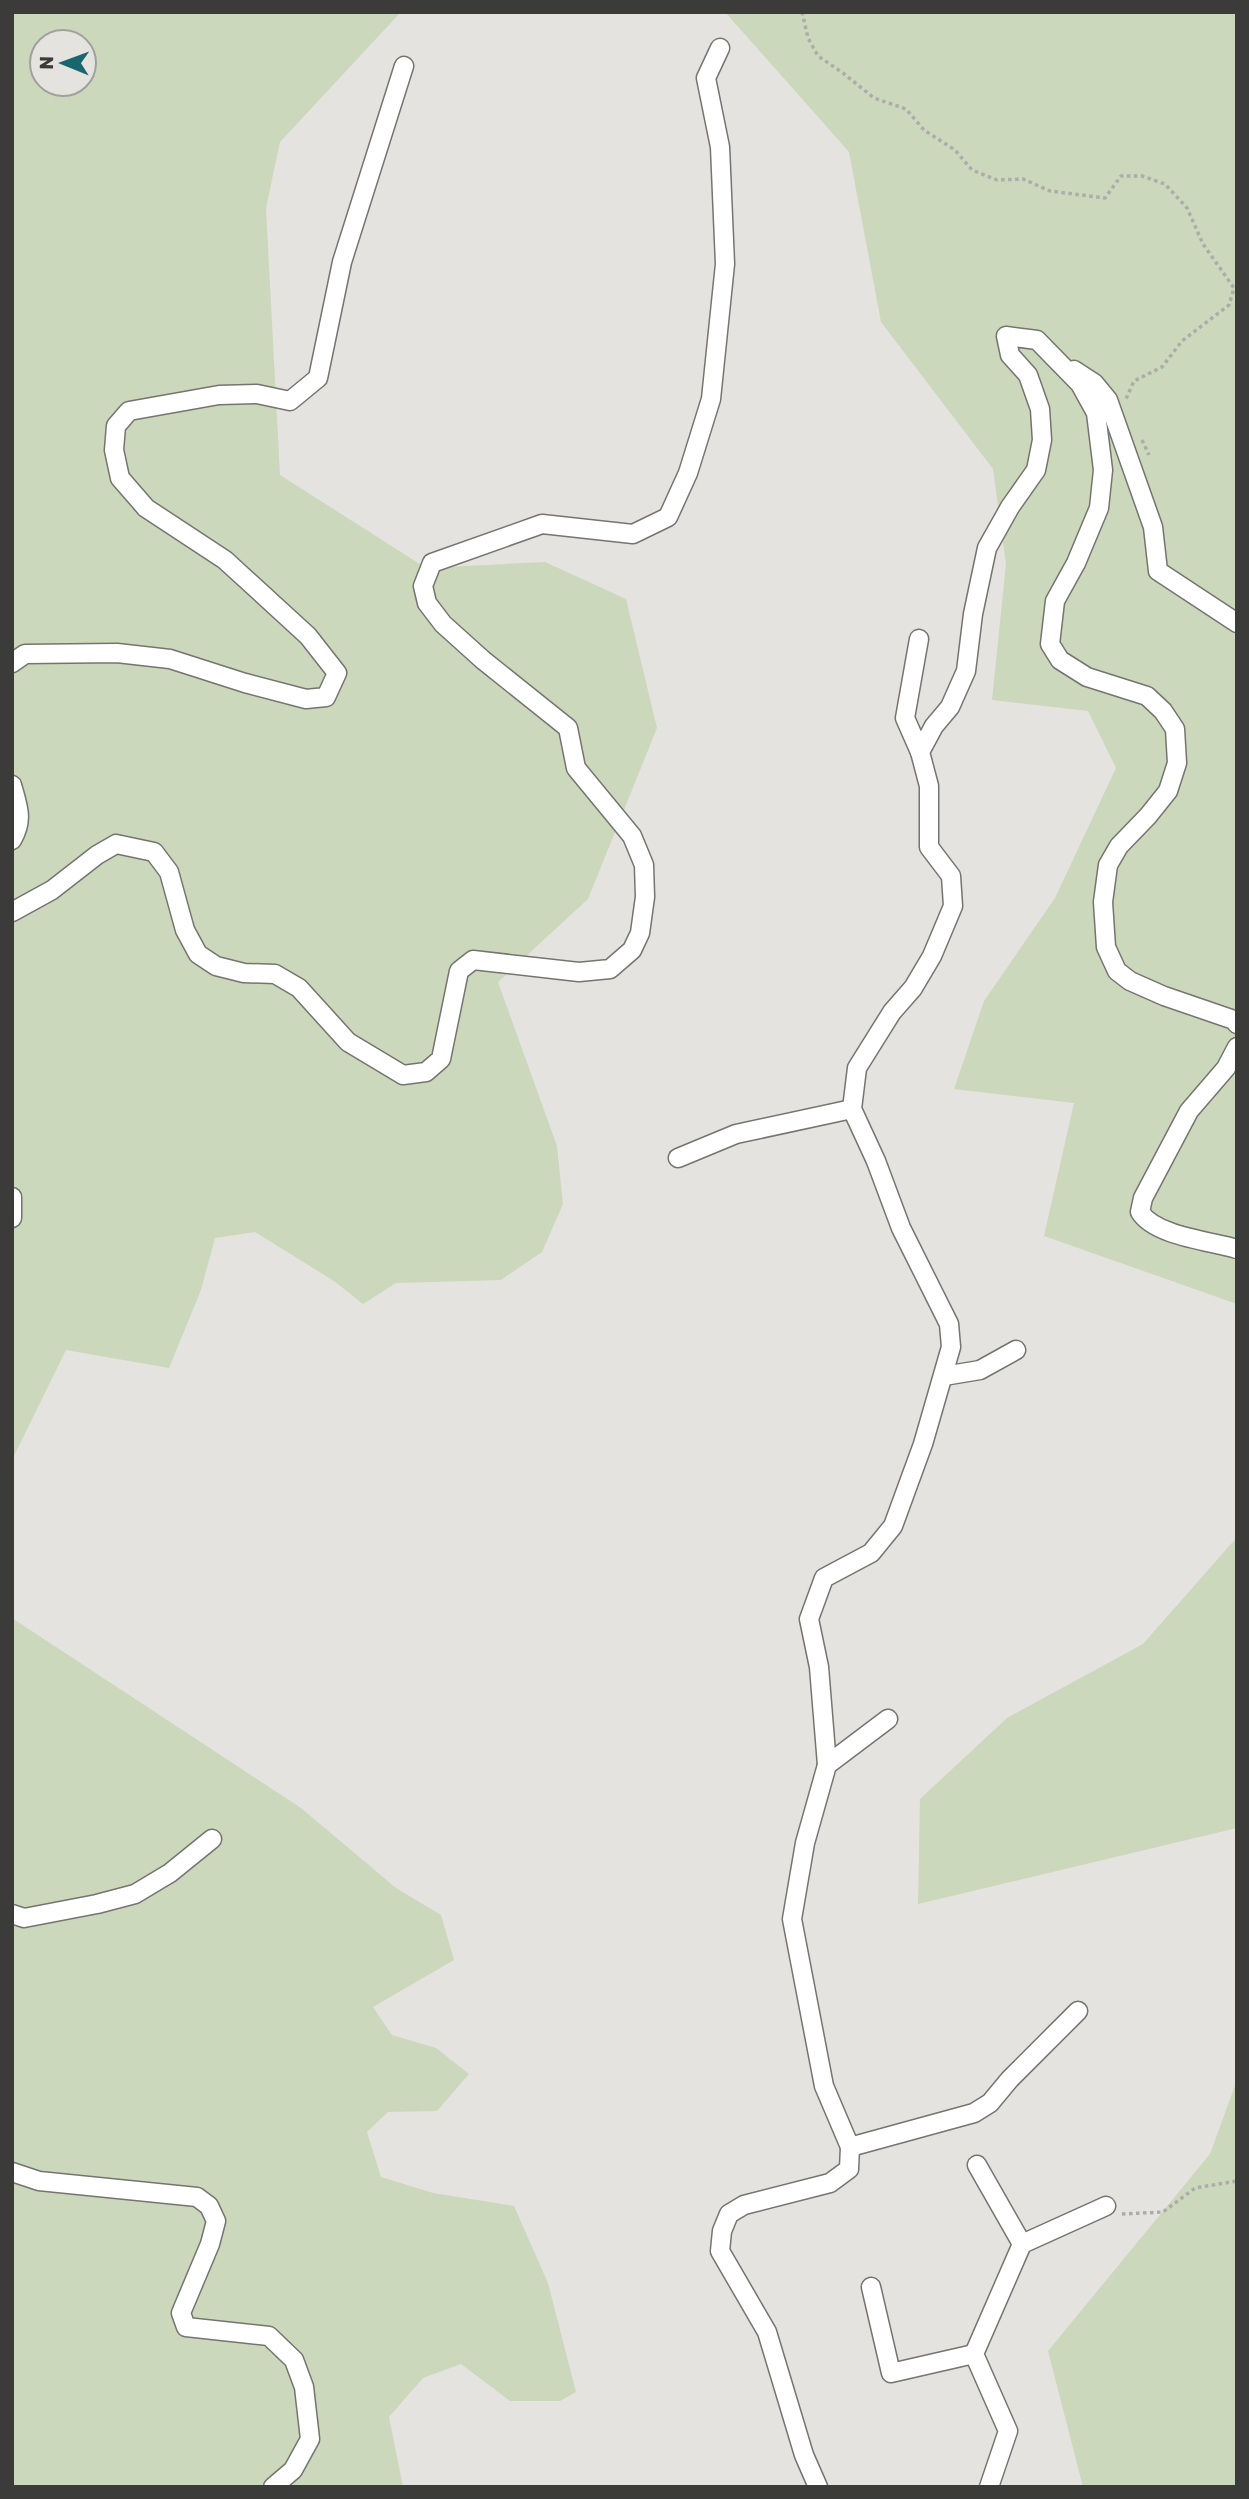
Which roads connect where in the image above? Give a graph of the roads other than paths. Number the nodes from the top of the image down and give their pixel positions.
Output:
1 (720, 48) dead end
2 (404, 66) dead end
3 (1059, 361) junction
4 (1237, 623) edge
5 (919, 639) dead end
6 (12, 663) edge
7 (920, 752) junction
8 (12, 785) edge
9 (12, 840) edge
10 (12, 912) edge
11 (1237, 1024) edge
12 (1237, 1047) edge
13 (852, 1109) junction
14 (678, 1158) dead end
15 (12, 1197) edge
16 (12, 1218) edge
17 (1237, 1249) edge
18 (1016, 1350) dead end
19 (944, 1376) junction
20 (888, 1719) dead end
21 (827, 1765) junction
22 (212, 1839) dead end
23 (12, 1914) edge
24 (1078, 2011) dead end
25 (850, 2147) junction
26 (977, 2165) dead end
27 (12, 2172) edge
28 (1106, 2206) road end
29 (1022, 2245) junction
30 (871, 2287) dead end
31 (974, 2354) junction
32 (273, 2487) edge
33 (818, 2487) edge
34 (989, 2487) edge

1 - 10 lane
2 - 6 lane
3 - 4 lane
3 - 7 lane
3 - 11 lane
5 - 7 lane
7 - 13 lane
8 - 9 lane
12 - 17 lane
13 - 14 lane
13 - 19 lane
15 - 16 lane
18 - 19 lane
19 - 21 lane
20 - 21 lane
21 - 25 lane
22 - 23 lane
24 - 25 lane
25 - 33 lane
26 - 29 lane
27 - 32 lane
28 - 29 lane
29 - 31 lane
30 - 31 lane
31 - 34 lane

